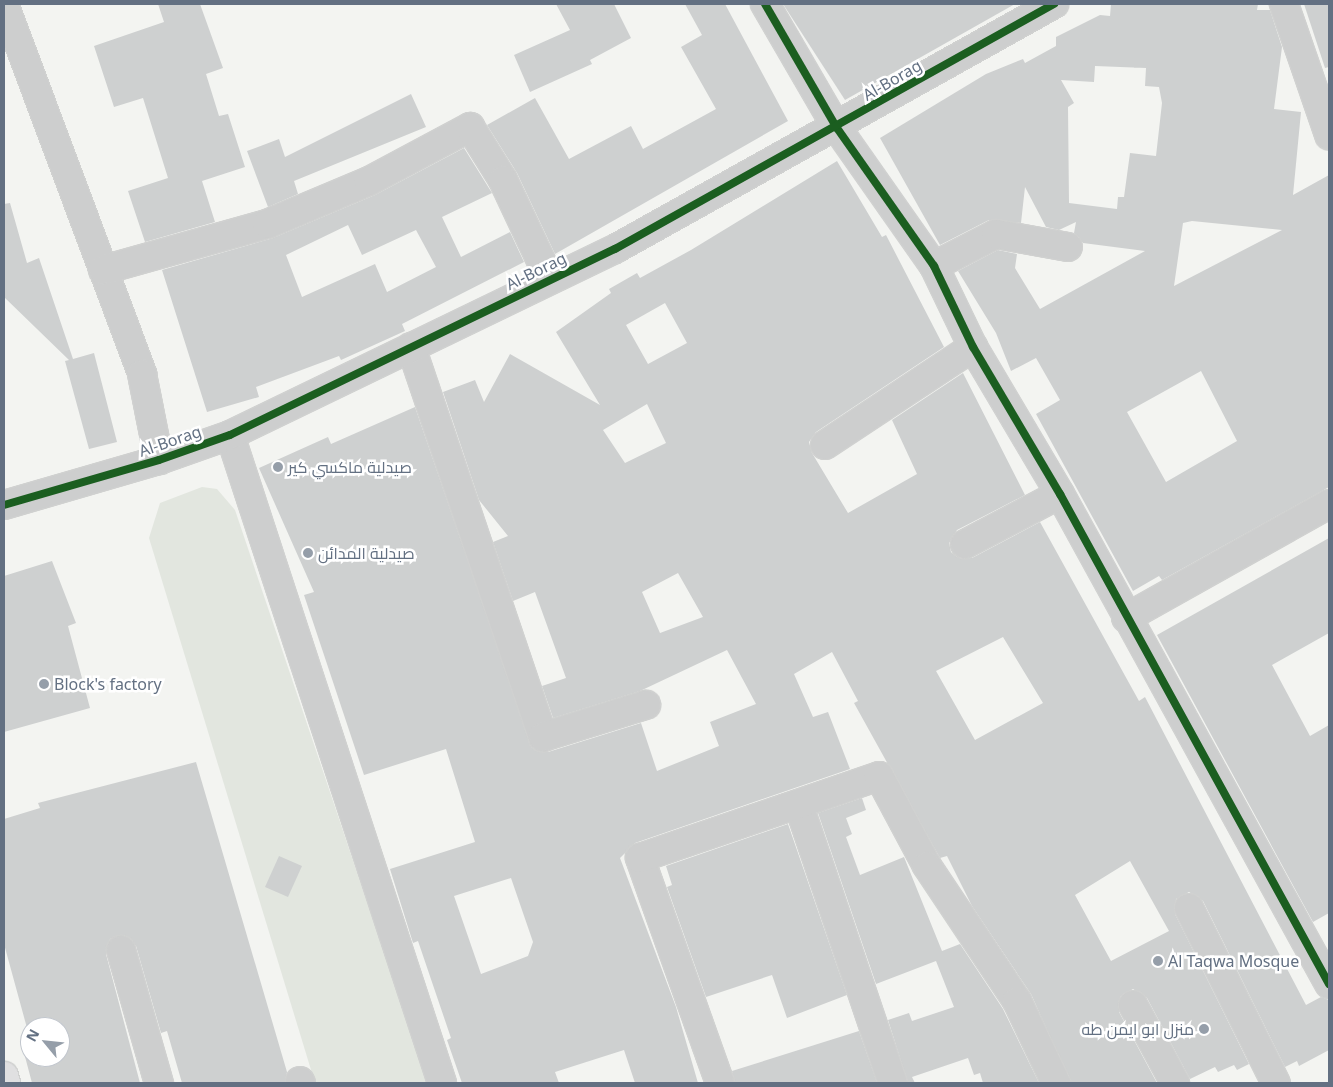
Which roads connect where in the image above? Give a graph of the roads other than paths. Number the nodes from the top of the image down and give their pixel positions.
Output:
1 (4, 4) edge
2 (765, 4) edge
3 (1054, 4) edge
4 (1284, 4) edge
5 (837, 128) junction
6 (1329, 136) edge
7 (1068, 247) dead end
8 (934, 266) junction
9 (103, 270) junction
10 (550, 280) junction
11 (973, 346) junction
12 (411, 347) junction
13 (230, 435) junction
14 (825, 445) dead end
15 (159, 460) junction
16 (1060, 494) junction
17 (1329, 504) edge
18 (4, 505) edge
19 (965, 544) dead end
20 (1126, 618) junction
21 (646, 705) dead end
22 (799, 806) junction
23 (1190, 908) dead end
24 (120, 950) dead end
25 (1329, 984) edge
26 (1133, 1005) dead end
27 (4, 1076) edge
28 (6, 1083) edge
29 (159, 1083) edge
30 (442, 1083) edge
31 (720, 1083) edge
32 (893, 1083) edge
33 (1056, 1083) edge
34 (1175, 1083) edge
35 (1276, 1083) edge

1 - 9 street
2 - 5 street
3 - 5 street, Al-Borag
4 - 6 street
5 - 8 street
5 - 10 street, Al-Borag
7 - 8 street
8 - 11 street
9 - 10 street
9 - 15 street
10 - 12 street, Al-Borag
11 - 14 street
11 - 16 street
12 - 13 street, Al-Borag
12 - 21 street
13 - 15 street, Al-Borag
13 - 30 street
15 - 18 street, Al-Borag
16 - 19 street
16 - 20 street
17 - 20 street
20 - 25 street
22 - 31 street
22 - 32 street
22 - 33 street
23 - 35 street
24 - 29 street
26 - 34 street
27 - 28 main road

